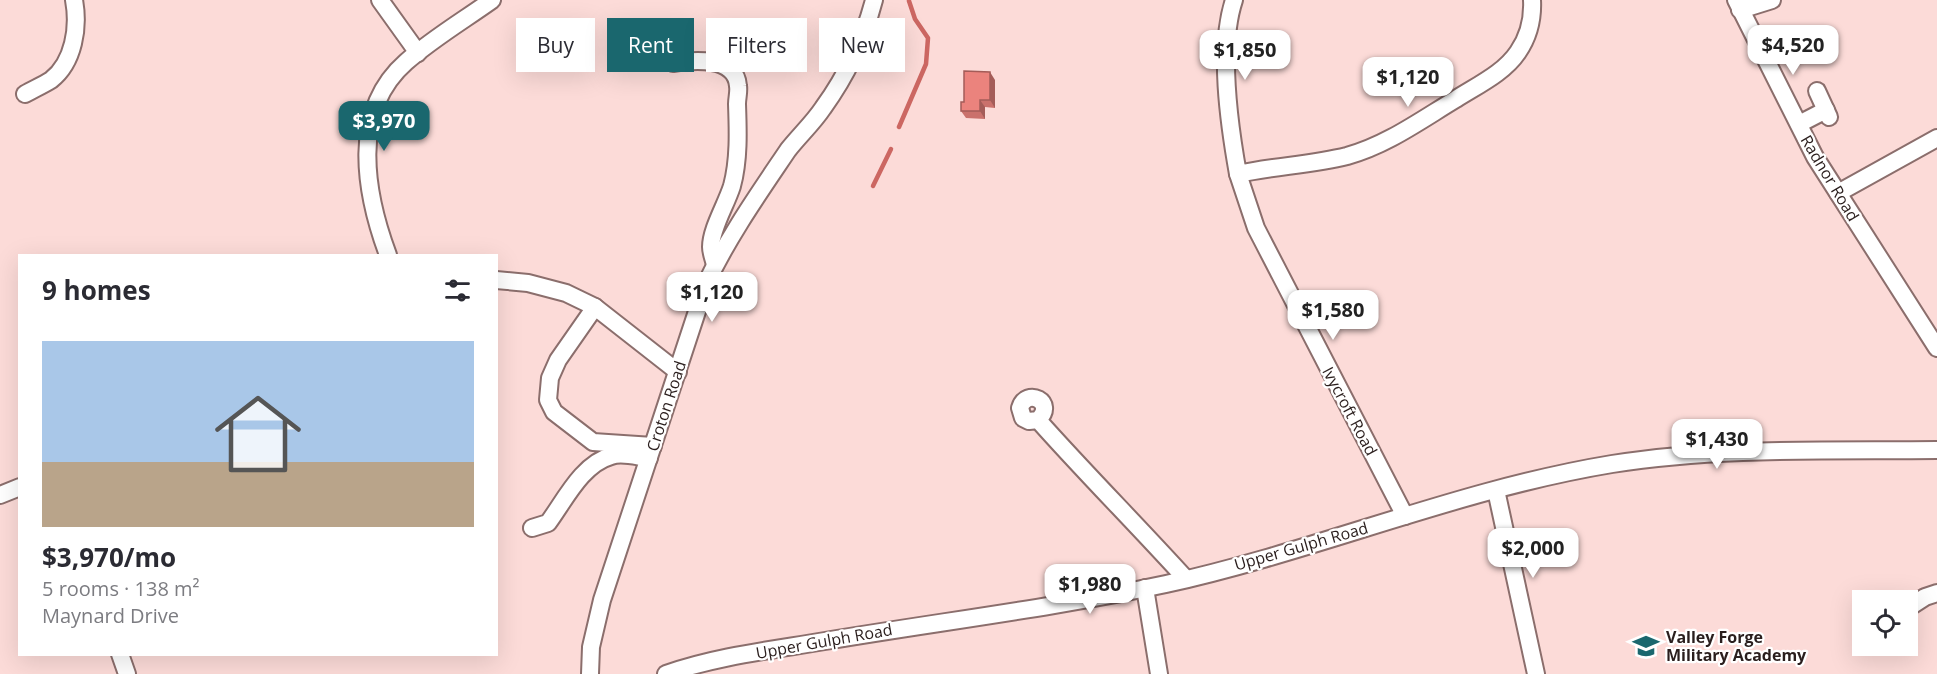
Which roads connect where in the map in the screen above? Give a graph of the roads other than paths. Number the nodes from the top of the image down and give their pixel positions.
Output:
1 (74, 0) edge
2 (380, 0) edge
3 (492, 0) edge
4 (874, 0) edge
5 (1234, 0) edge
6 (1532, 0) edge
7 (1772, 0) edge
8 (1738, 5) edge
9 (418, 53) junction
10 (694, 60) edge
11 (1817, 91) dead end
12 (25, 94) dead end
13 (1798, 124) junction
14 (1937, 138) edge
15 (1238, 174) junction
16 (1838, 193) junction
17 (388, 254) edge
18 (715, 265) junction
19 (498, 280) edge
20 (595, 308) junction
21 (1937, 348) edge
22 (678, 372) junction
23 (1038, 420) dead end
24 (1936, 449) edge
25 (651, 452) junction
26 (18, 489) edge
27 (1496, 490) junction
28 (0, 495) edge
29 (1405, 516) junction
30 (531, 528) dead end
31 (1186, 579) junction
32 (1145, 588) junction
33 (1937, 593) edge
34 (1918, 602) edge
35 (121, 656) edge
36 (127, 674) edge
37 (590, 674) edge
38 (666, 674) edge
39 (1159, 674) edge
40 (1536, 674) edge

1 - 12 street
2 - 9 street
3 - 9 street
4 - 18 street, Croton Road
5 - 15 street, Ivycroft Road
6 - 15 street
7 - 8 street
8 - 13 street, Radnor Road
9 - 17 street
10 - 18 street
11 - 13 street
13 - 16 street, Radnor Road
14 - 16 street
15 - 29 street, Ivycroft Road
16 - 21 street, Radnor Road
18 - 22 street, Croton Road
19 - 20 street
20 - 22 street
20 - 25 street
22 - 25 street, Croton Road
23 - 31 street
24 - 27 street, Upper Gulph Road
25 - 30 street
25 - 37 street, Croton Road
26 - 28 street
27 - 29 street, Upper Gulph Road
27 - 40 street
29 - 31 street, Upper Gulph Road
31 - 32 street, Upper Gulph Road
32 - 38 street, Upper Gulph Road
32 - 39 street
33 - 34 street
35 - 36 street

